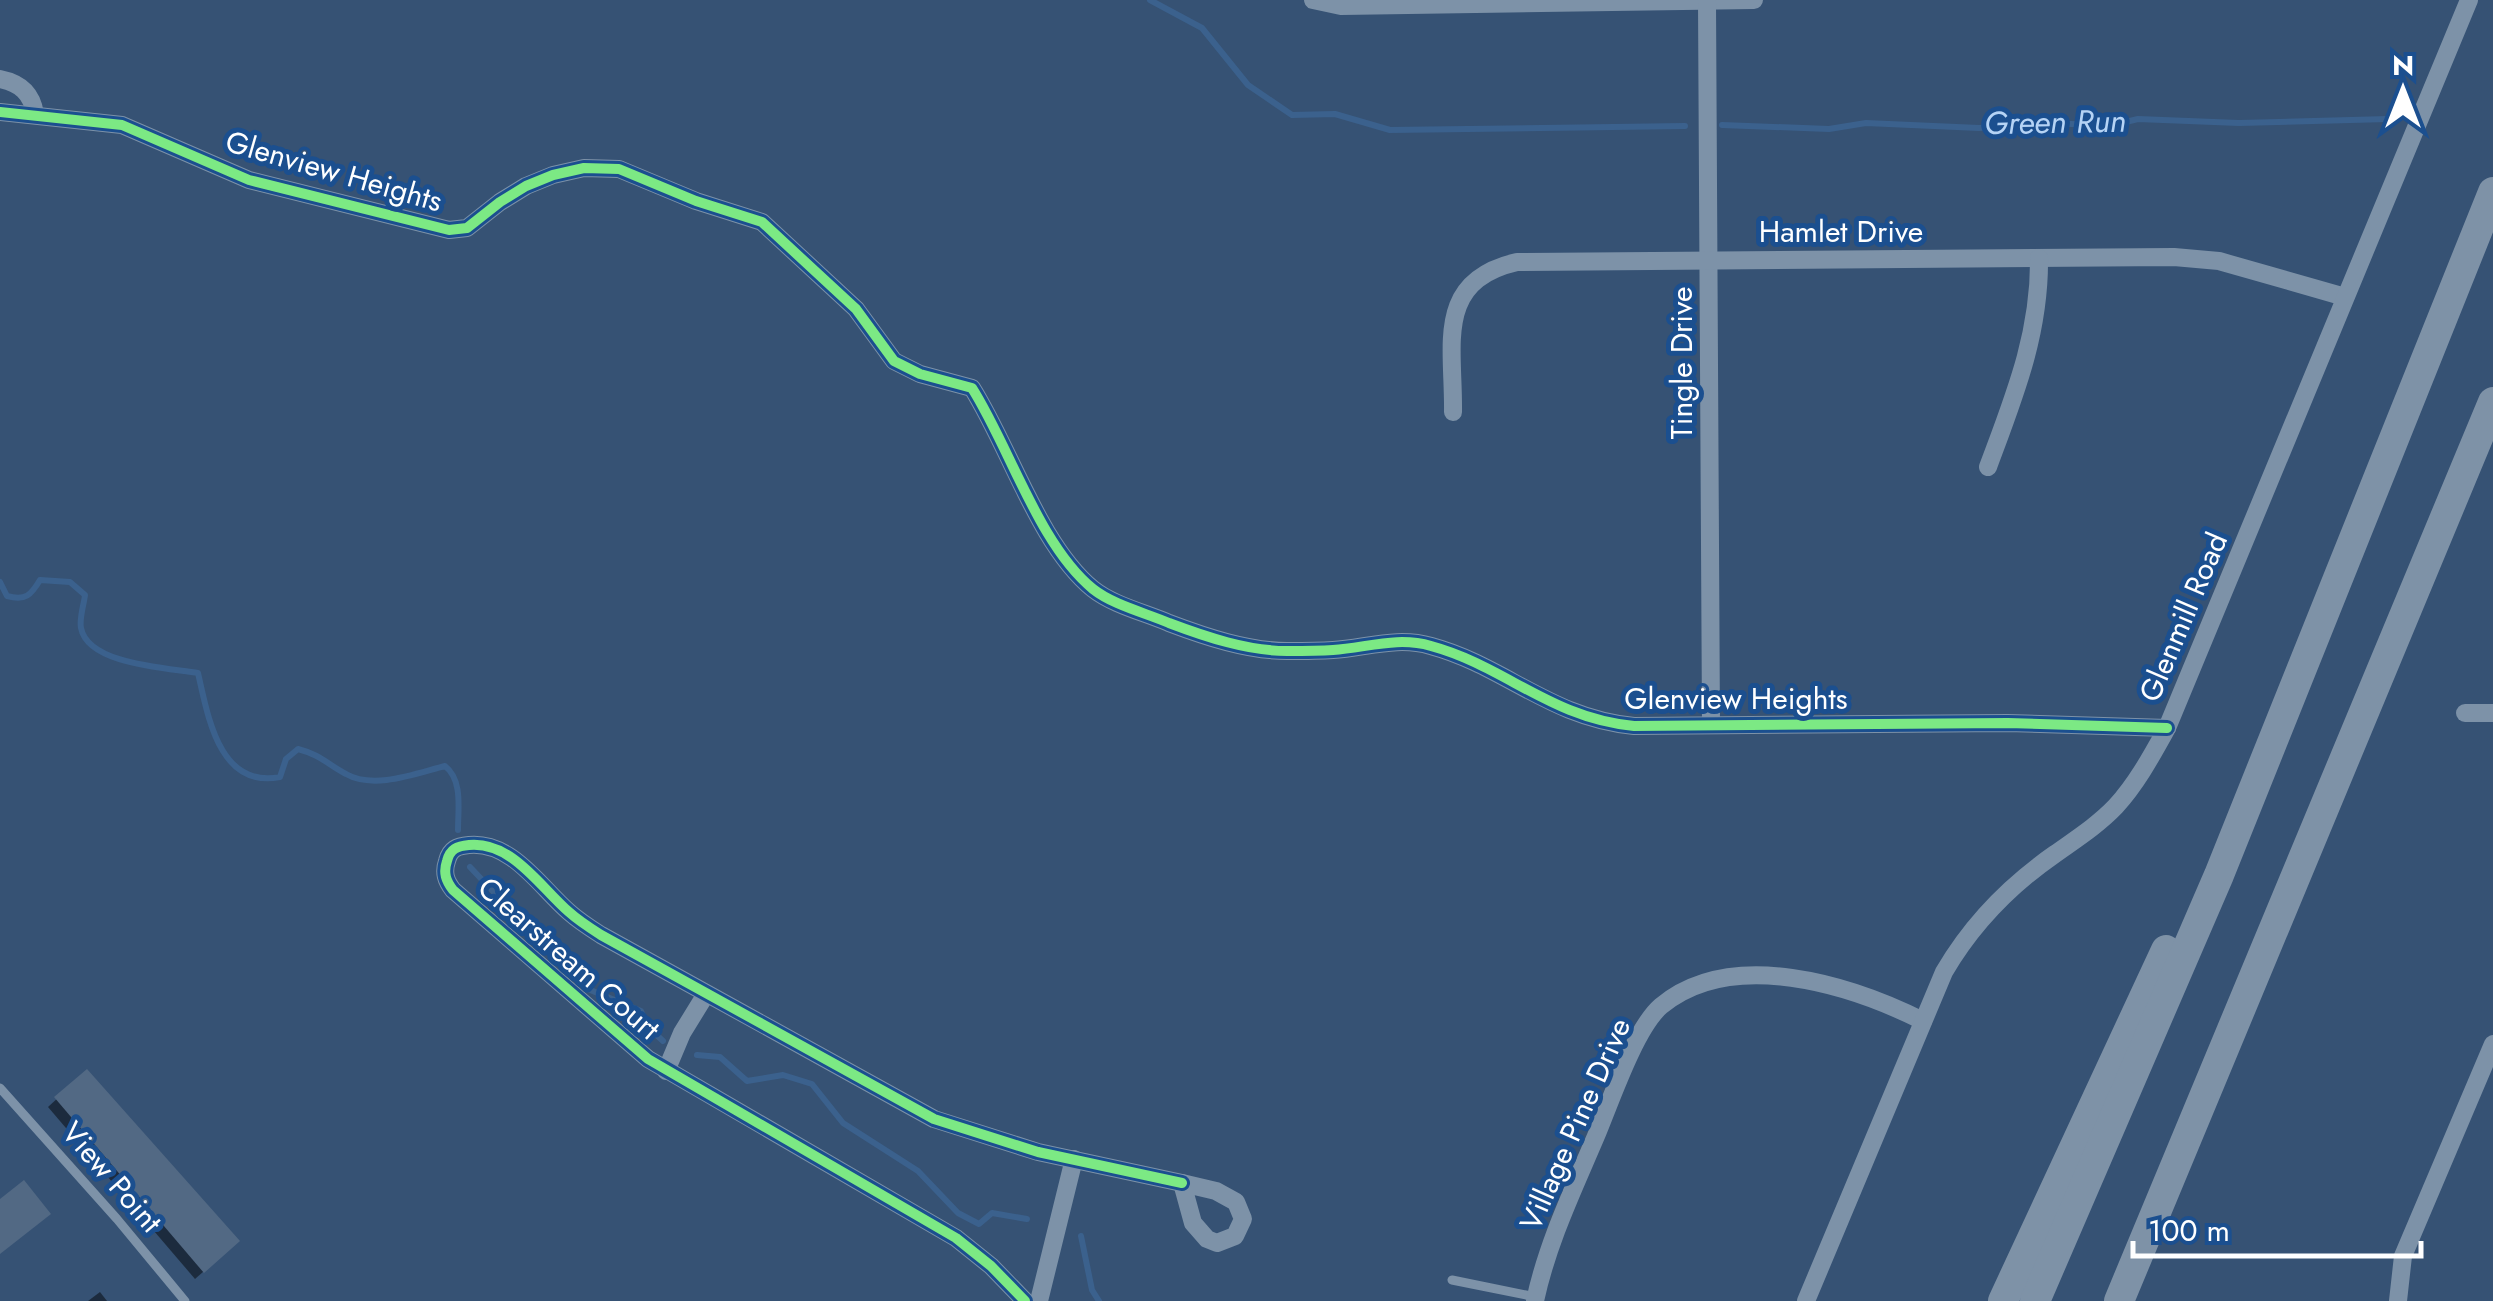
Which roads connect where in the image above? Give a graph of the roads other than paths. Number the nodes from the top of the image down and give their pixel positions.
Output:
1 (1313, 0) edge
2 (1754, 0) edge
3 (2469, 0) edge
4 (1707, 2) edge
5 (0, 79) edge
6 (0, 112) edge
7 (35, 114) junction
8 (2493, 192) edge
9 (2040, 258) junction
10 (1709, 260) junction
11 (2345, 297) junction
12 (2493, 402) edge
13 (1453, 412) dead end
14 (1988, 467) dead end
15 (2465, 713) dead end
16 (2493, 714) edge
17 (2280, 724) junction
18 (1712, 725) junction
19 (2167, 728) junction
20 (706, 994) junction
21 (1923, 1021) junction
22 (2493, 1044) edge
23 (666, 1071) junction
24 (0, 1088) edge
25 (1074, 1159) junction
26 (1182, 1184) dead end
27 (1452, 1280) dead end
28 (1535, 1299) edge
29 (185, 1301) edge
30 (1025, 1301) edge
31 (1039, 1301) edge
32 (1806, 1301) edge
33 (2003, 1301) edge
34 (2035, 1301) edge
35 (2119, 1301) edge
36 (2398, 1301) edge

1 - 4 street
2 - 4 street
3 - 11 street, Glenmill Road
4 - 10 street, Tingle Drive
5 - 7 street
6 - 7 street, Glenview Heights
7 - 18 street, Glenview Heights
8 - 17 highway
9 - 10 street, Hamlet Drive
9 - 11 street, Hamlet Drive
9 - 14 street
10 - 13 street, Hamlet Drive
10 - 18 street, Tingle Drive
11 - 19 street, Glenmill Road
12 - 35 highway
15 - 16 street
17 - 33 highway
17 - 34 highway
18 - 19 street, Glenview Heights
19 - 21 street, Glenmill Road
20 - 23 street
20 - 23 street, Clearstream Court
20 - 25 street, Clearstream Court
21 - 28 street, Village Pine Drive
21 - 32 street, Glenmill Road
22 - 36 street
23 - 30 street, Clearstream Court
24 - 29 lane, View Point
25 - 26 street, Clearstream Court
25 - 31 street
27 - 28 lane

